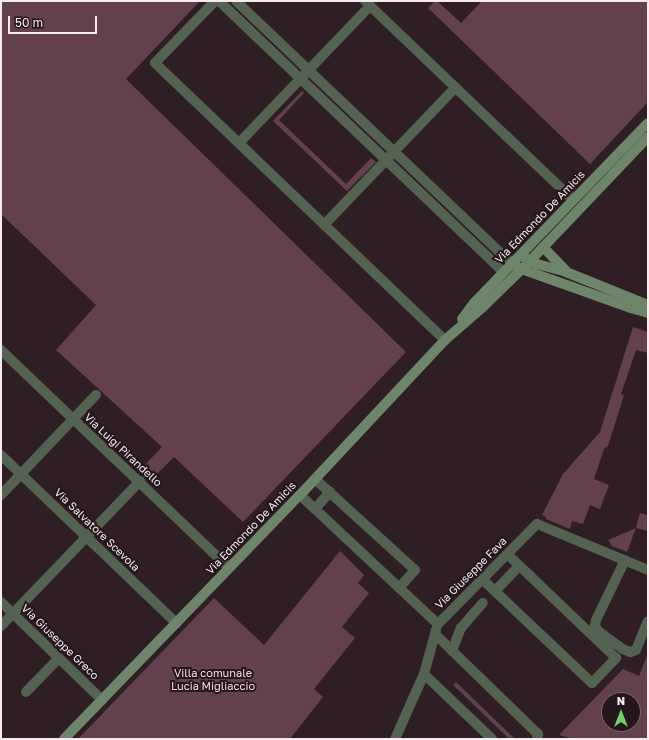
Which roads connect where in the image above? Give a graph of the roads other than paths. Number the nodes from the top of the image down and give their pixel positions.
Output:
1 (215, 1) edge
2 (219, 1) edge
3 (236, 1) edge
4 (367, 4) edge
5 (309, 70) junction
6 (301, 79) junction
7 (455, 88) junction
8 (648, 123) edge
9 (648, 137) edge
10 (239, 143) junction
11 (394, 152) junction
12 (386, 160) junction
13 (573, 200) junction
14 (324, 224) junction
15 (543, 247) junction
16 (520, 256) junction
17 (530, 261) junction
18 (512, 264) junction
19 (521, 270) junction
20 (504, 272) junction
21 (566, 272) junction
22 (648, 305) edge
23 (648, 313) edge
24 (452, 332) junction
25 (444, 340) junction
26 (1, 350) edge
27 (96, 395) dead end
28 (74, 420) junction
29 (1, 455) edge
30 (21, 474) junction
31 (315, 479) junction
32 (140, 481) junction
33 (330, 492) junction
34 (1, 495) edge
35 (300, 495) junction
36 (315, 509) junction
37 (86, 537) junction
38 (507, 554) junction
39 (625, 560) junction
40 (519, 566) junction
41 (228, 568) junction
42 (648, 570) edge
43 (482, 579) junction
44 (399, 588) junction
45 (495, 591) junction
46 (1, 602) edge
47 (483, 603) dead end
48 (13, 613) junction
49 (648, 621) edge
50 (176, 623) junction
51 (438, 624) junction
52 (1, 626) edge
53 (435, 634) junction
54 (452, 651) junction
55 (59, 658) junction
56 (424, 674) junction
57 (26, 692) dead end
58 (102, 700) junction
59 (64, 739) edge
60 (395, 739) edge
61 (492, 739) edge
62 (537, 739) edge

1 - 10 street
2 - 6 street
3 - 5 street
4 - 5 street
4 - 7 street
5 - 6 street
5 - 11 street
6 - 10 street
6 - 12 street
7 - 11 street
7 - 13 street
8 - 13 main road, Via Edmondo De Amicis
9 - 15 main road, Via Edmondo De Amicis
10 - 14 street
11 - 12 street
11 - 18 street
12 - 14 street
12 - 20 street
13 - 16 main road, Via Edmondo De Amicis
14 - 25 street
15 - 17 main road, Via Edmondo De Amicis
15 - 21 main road
16 - 17 main road
16 - 18 main road, Via Edmondo De Amicis
17 - 19 main road, Via Edmondo De Amicis
17 - 21 main road
18 - 19 main road
18 - 20 main road, Via Edmondo De Amicis
19 - 23 main road
19 - 24 main road, Via Edmondo De Amicis
20 - 24 main road, Via Edmondo De Amicis
21 - 22 main road
24 - 25 main road, Via Edmondo De Amicis
25 - 31 main road, Via Edmondo De Amicis
26 - 28 street, Via Luigi Pirandello
27 - 28 street
28 - 30 street
28 - 32 street, Via Luigi Pirandello
29 - 30 street, Via Salvatore Scevola
30 - 34 street
30 - 37 street, Via Salvatore Scevola
31 - 33 street
31 - 35 main road, Via Edmondo De Amicis
32 - 37 street
32 - 41 street, Via Luigi Pirandello
33 - 36 street
33 - 44 street
35 - 36 street, Via Giuseppe Fava
35 - 41 main road, Via Edmondo De Amicis
36 - 44 street, Via Giuseppe Fava
37 - 48 street
37 - 50 street, Via Salvatore Scevola
38 - 39 street, Via Giuseppe Fava
38 - 40 street
38 - 43 street, Via Giuseppe Fava
39 - 42 street, Via Giuseppe Fava
39 - 49 street
40 - 45 street
40 - 45 street
41 - 50 main road, Via Edmondo De Amicis
43 - 45 street
43 - 51 street, Via Giuseppe Fava
44 - 51 street, Via Giuseppe Fava
46 - 48 street, Via Giuseppe Greco
47 - 54 street
48 - 52 street
48 - 55 street, Via Giuseppe Greco
50 - 58 main road, Via Edmondo De Amicis
51 - 53 street
53 - 54 street
53 - 56 street
54 - 62 street
55 - 57 street
55 - 58 street, Via Giuseppe Greco
56 - 60 street
56 - 61 street
58 - 59 main road, Via Edmondo De Amicis

